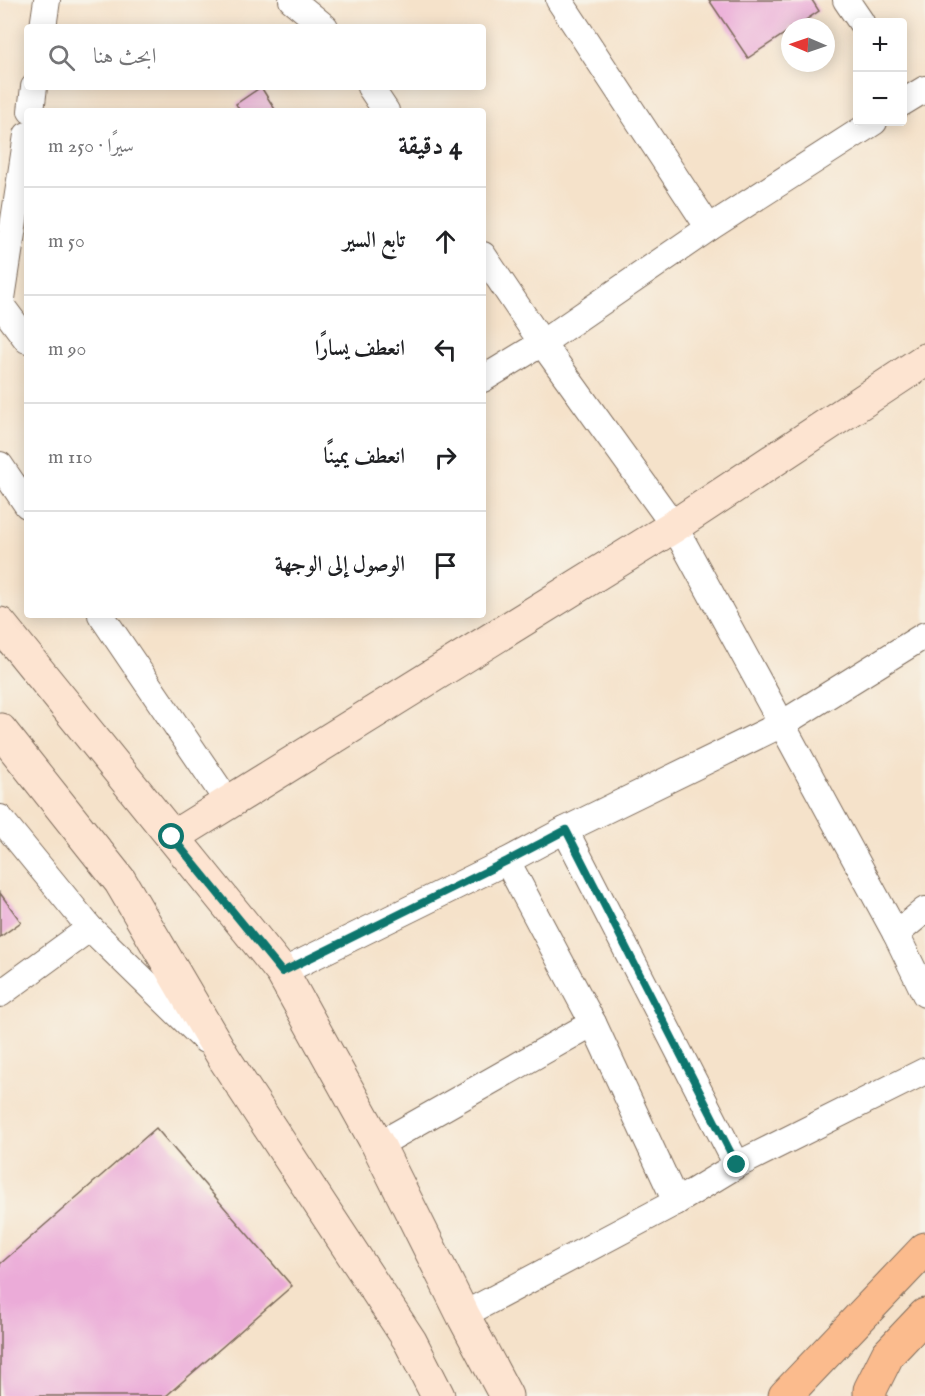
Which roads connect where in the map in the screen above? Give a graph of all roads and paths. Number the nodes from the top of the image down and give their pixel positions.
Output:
1 (48, 0) edge
2 (292, 0) edge
3 (559, 0) edge
4 (846, 0) edge
5 (858, 18) edge
6 (44, 24) edge
7 (321, 24) edge
8 (34, 90) edge
9 (372, 90) edge
10 (31, 108) edge
11 (384, 108) edge
12 (868, 126) edge
13 (24, 155) edge
14 (709, 228) junction
15 (486, 259) edge
16 (24, 336) edge
17 (542, 343) junction
18 (925, 360) edge
19 (486, 377) edge
20 (0, 465) edge
21 (24, 501) edge
22 (674, 526) junction
23 (104, 618) edge
24 (0, 624) edge
25 (925, 635) edge
26 (782, 724) junction
27 (0, 730) edge
28 (228, 802) junction
29 (0, 818) edge
30 (566, 830) junction
31 (172, 837) junction
32 (507, 861) junction
33 (925, 910) edge
34 (90, 928) junction
35 (896, 934) junction
36 (282, 972) junction
37 (0, 994) edge
38 (925, 994) edge
39 (593, 1023) junction
40 (224, 1058) junction
41 (925, 1071) edge
42 (378, 1145) junction
43 (737, 1165) junction
44 (676, 1202) junction
45 (925, 1249) edge
46 (463, 1315) junction
47 (925, 1315) edge
48 (438, 1396) edge
49 (506, 1396) edge
50 (785, 1396) edge
51 (870, 1396) edge

1 - 6 street
2 - 7 street
3 - 14 street
4 - 5 street
8 - 10 street
9 - 11 street
12 - 14 street
13 - 16 street
14 - 17 street
15 - 17 street
17 - 19 street
17 - 22 street
18 - 22 main road
20 - 21 street
22 - 26 street
22 - 28 main road
23 - 28 street
24 - 31 main road
25 - 26 street
26 - 30 street
26 - 35 street
27 - 40 main road
28 - 31 main road
29 - 34 street
30 - 32 street
30 - 43 street
31 - 36 main road
32 - 36 street
32 - 39 street
33 - 35 street
34 - 37 street
34 - 40 street
35 - 38 street
36 - 42 main road
39 - 42 street
39 - 44 street
40 - 48 main road
41 - 43 street
42 - 46 main road
43 - 44 street
44 - 46 street
45 - 50 main road
46 - 49 main road
47 - 51 main road

